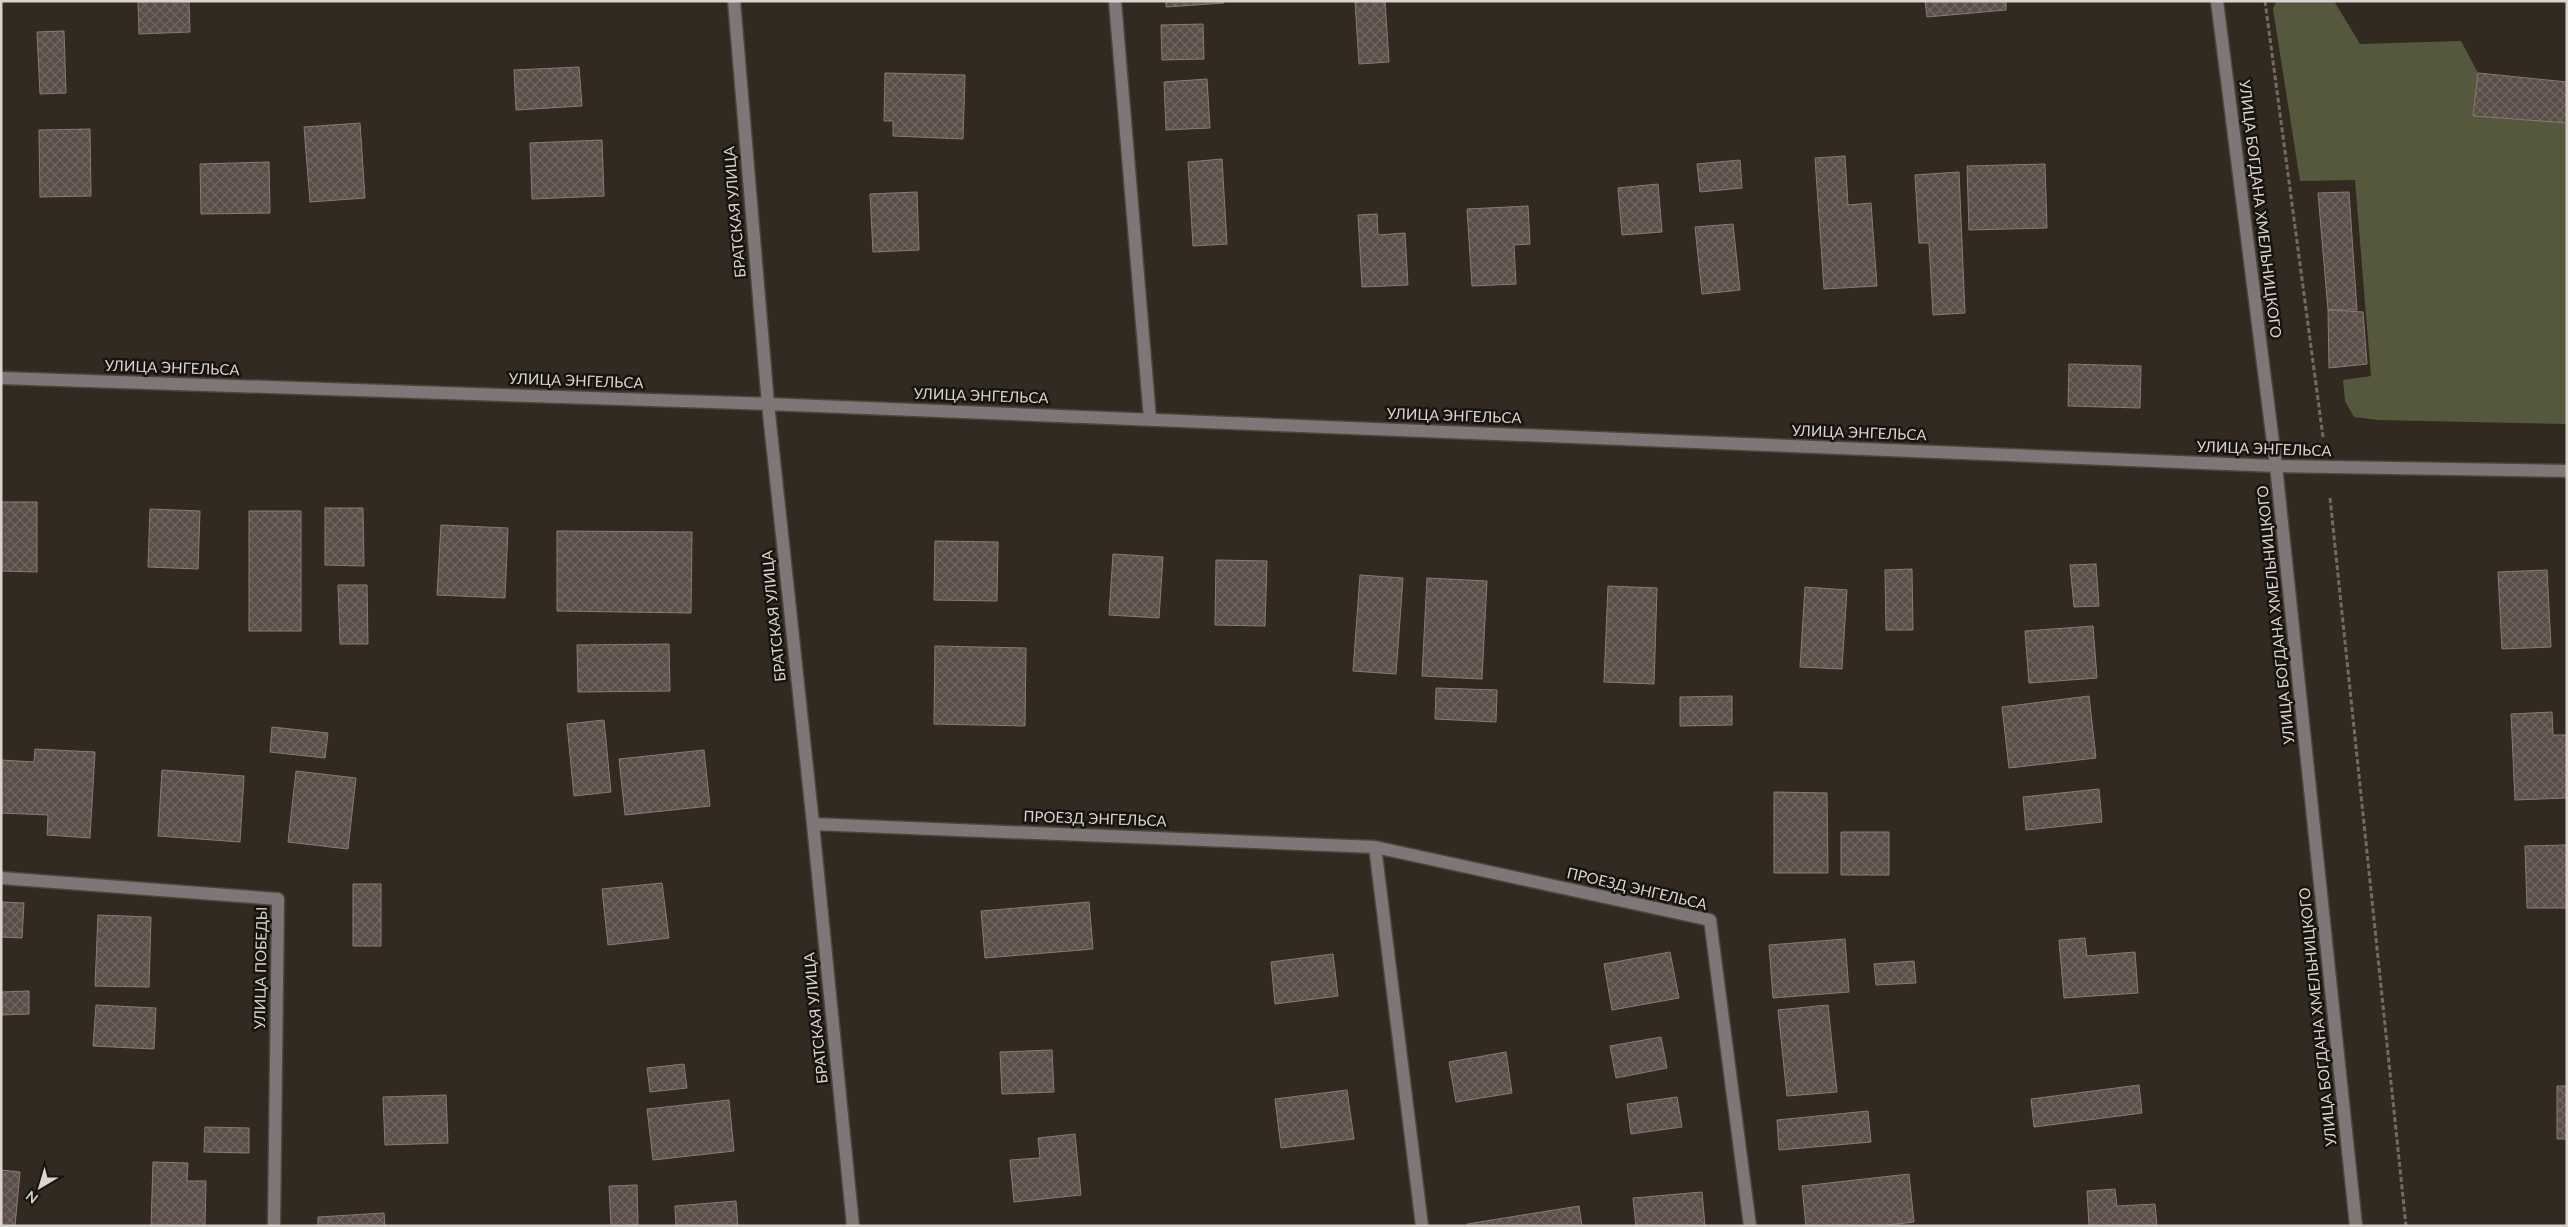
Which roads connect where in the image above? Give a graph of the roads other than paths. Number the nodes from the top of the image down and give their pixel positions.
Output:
1 (734, 1) edge
2 (1115, 1) edge
3 (2218, 1) edge
4 (1, 378) edge
5 (768, 404) junction
6 (1150, 419) junction
7 (2276, 466) junction
8 (2567, 471) edge
9 (813, 824) junction
10 (1375, 848) junction
11 (1, 878) edge
12 (274, 1226) edge
13 (853, 1226) edge
14 (1422, 1226) edge
15 (1750, 1226) edge
16 (2356, 1226) edge

1 - 5 street, БРАТСКАЯ УЛИЦА
2 - 6 street
3 - 7 street, УЛИЦА БОГДАНА ХМЕЛЬНИЦКОГО
4 - 5 street, УЛИЦА ЭНГЕЛЬСА
5 - 6 street, УЛИЦА ЭНГЕЛЬСА
5 - 9 street, БРАТСКАЯ УЛИЦА
6 - 7 street, УЛИЦА ЭНГЕЛЬСА
7 - 8 street, УЛИЦА ЭНГЕЛЬСА
7 - 16 street, УЛИЦА БОГДАНА ХМЕЛЬНИЦКОГО
9 - 10 street, ПРОЕЗД ЭНГЕЛЬСА
9 - 13 street, БРАТСКАЯ УЛИЦА
10 - 14 street
10 - 15 street, ПРОЕЗД ЭНГЕЛЬСА
11 - 12 street, УЛИЦА ПОБЕДЫ

